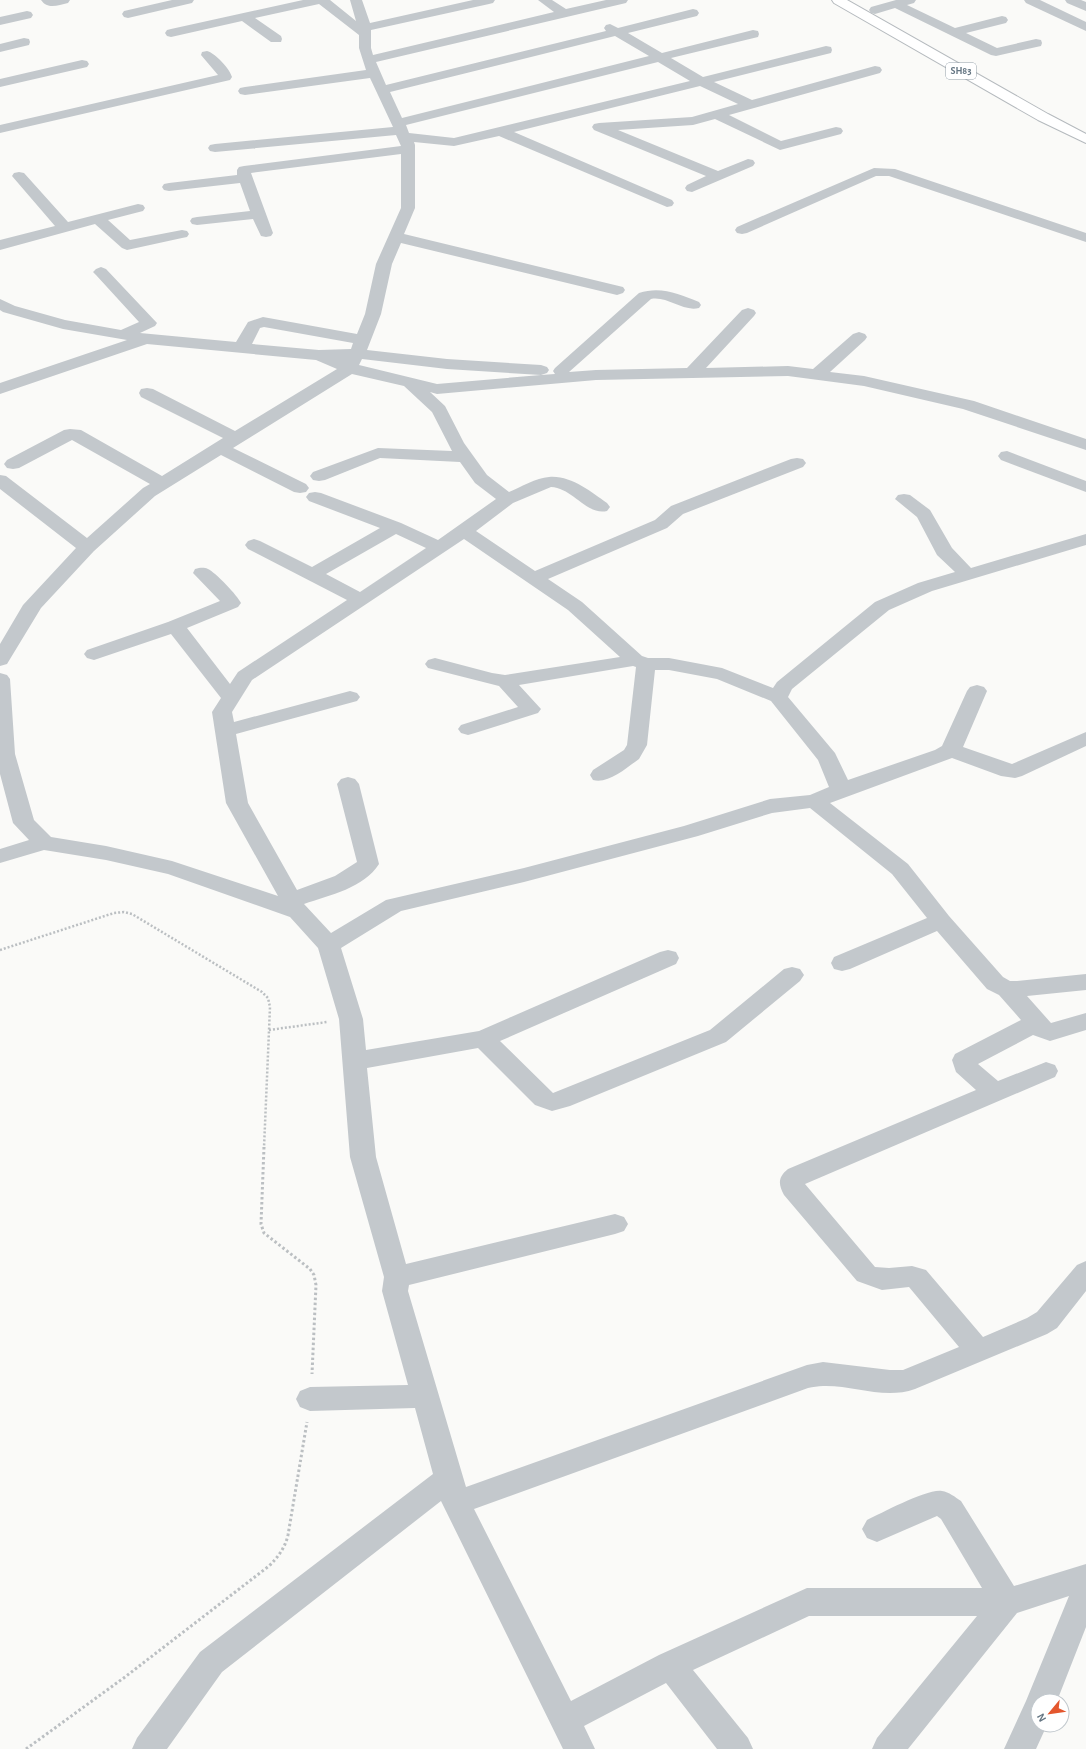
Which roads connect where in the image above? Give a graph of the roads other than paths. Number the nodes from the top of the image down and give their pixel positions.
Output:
1 (46, 0) edge
2 (64, 0) edge
3 (188, 0) edge
4 (321, 0) edge
5 (356, 0) edge
6 (489, 0) edge
7 (544, 0) edge
8 (622, 0) edge
9 (838, 0) edge
10 (857, 0) edge
11 (912, 0) edge
12 (1030, 0) edge
13 (1071, 0) edge
14 (896, 4) junction
15 (1086, 7) edge
16 (875, 10) junction
17 (571, 13) junction
18 (692, 13) dead end
19 (128, 14) dead end
20 (28, 15) dead end
21 (245, 17) junction
22 (1002, 20) dead end
23 (0, 21) edge
24 (1086, 27) edge
25 (365, 31) junction
26 (617, 32) junction
27 (953, 32) junction
28 (171, 33) dead end
29 (753, 34) dead end
30 (276, 39) dead end
31 (24, 42) dead end
32 (1036, 43) dead end
33 (0, 48) edge
34 (826, 50) dead end
35 (207, 55) dead end
36 (661, 58) junction
37 (82, 64) dead end
38 (371, 67) junction
39 (875, 70) dead end
40 (700, 81) junction
41 (0, 83) edge
42 (382, 90) junction
43 (245, 91) dead end
44 (751, 105) junction
45 (716, 114) junction
46 (570, 115) junction
47 (599, 127) junction
48 (0, 130) edge
49 (836, 130) dead end
50 (1086, 130) edge
51 (500, 131) junction
52 (403, 135) junction
53 (1086, 139) edge
54 (215, 148) dead end
55 (748, 163) dead end
56 (19, 176) dead end
57 (718, 176) junction
58 (245, 178) junction
59 (169, 187) dead end
60 (692, 188) dead end
61 (667, 203) dead end
62 (138, 208) dead end
63 (259, 214) junction
64 (98, 219) junction
65 (197, 221) dead end
66 (65, 228) junction
67 (742, 230) dead end
68 (266, 233) dead end
69 (182, 234) dead end
70 (396, 237) junction
71 (1086, 238) edge
72 (0, 245) edge
73 (101, 272) dead end
74 (617, 290) dead end
75 (0, 304) edge
76 (694, 305) dead end
77 (748, 313) dead end
78 (30, 315) junction
79 (0, 323) edge
80 (124, 334) junction
81 (859, 337) dead end
82 (148, 339) junction
83 (242, 348) junction
84 (356, 354) junction
85 (447, 364) junction
86 (477, 366) junction
87 (561, 371) junction
88 (692, 373) junction
89 (817, 374) junction
90 (596, 375) junction
91 (411, 383) junction
92 (474, 387) junction
93 (0, 389) edge
94 (437, 390) junction
95 (147, 392) dead end
96 (236, 438) junction
97 (1086, 445) edge
98 (220, 448) junction
99 (1007, 456) dead end
100 (465, 457) junction
101 (797, 463) dead end
102 (13, 464) dead end
103 (319, 476) dead end
104 (0, 480) edge
105 (163, 484) junction
106 (1086, 487) edge
107 (300, 488) dead end
108 (316, 497) dead end
109 (508, 499) junction
110 (904, 499) dead end
111 (601, 507) dead end
112 (395, 527) junction
113 (464, 531) junction
114 (1086, 539) edge
115 (254, 545) dead end
116 (87, 547) junction
117 (438, 547) junction
118 (202, 573) dead end
119 (312, 574) junction
120 (968, 575) junction
121 (534, 578) junction
122 (360, 599) junction
123 (175, 626) junction
124 (20, 627) junction
125 (0, 633) edge
126 (94, 654) dead end
127 (0, 660) edge
128 (641, 662) junction
129 (436, 664) dead end
130 (505, 681) junction
131 (977, 691) dead end
132 (1, 695) edge
133 (350, 696) dead end
134 (778, 697) junction
135 (231, 698) junction
136 (468, 729) dead end
137 (225, 731) junction
138 (1086, 738) edge
139 (951, 750) junction
140 (600, 775) dead end
141 (348, 784) dead end
142 (841, 790) junction
143 (814, 801) junction
144 (44, 844) junction
145 (0, 856) edge
146 (295, 906) junction
147 (941, 921) junction
148 (329, 945) junction
149 (668, 958) dead end
150 (842, 963) dead end
151 (792, 975) dead end
152 (1086, 982) edge
153 (1007, 989) junction
154 (1086, 1021) edge
155 (1036, 1022) junction
156 (483, 1039) junction
157 (355, 1061) junction
158 (1046, 1071) dead end
159 (994, 1092) junction
160 (615, 1224) dead end
161 (1086, 1272) edge
162 (397, 1277) junction
163 (978, 1350) junction
164 (425, 1396) junction
165 (310, 1399) road end
166 (453, 1490) junction
167 (877, 1530) dead end
168 (1086, 1577) edge
169 (1086, 1590) edge
170 (1007, 1602) junction
171 (670, 1664) junction
172 (1044, 1693) edge
173 (565, 1720) junction
174 (1030, 1727) edge
175 (148, 1749) edge
176 (579, 1749) edge
177 (737, 1749) edge
178 (888, 1749) edge
179 (1020, 1749) edge

1 - 2 street
3 - 19 street
4 - 21 street
4 - 25 street
5 - 25 street
6 - 25 street
7 - 17 street
8 - 17 street
9 - 53 main road, SH83
10 - 16 main road, SH83
11 - 14 street
12 - 24 street
13 - 15 street
14 - 16 street
14 - 27 street
16 - 50 main road, SH83
17 - 26 street
17 - 38 street
18 - 26 street
20 - 23 street
21 - 28 street
21 - 30 street
22 - 27 street
25 - 38 street
26 - 36 street
26 - 42 street
27 - 32 street
29 - 36 street
31 - 33 street
34 - 40 street
35 - 48 street
36 - 40 street
36 - 52 street
37 - 41 street
38 - 42 street
38 - 43 street
39 - 44 street
40 - 44 street
40 - 46 street
42 - 52 street
44 - 45 street
45 - 47 street
45 - 49 street
46 - 47 street
46 - 51 street
47 - 57 street
51 - 52 street
51 - 61 street
52 - 54 street
52 - 58 street
52 - 70 street
55 - 57 street
56 - 66 street
57 - 60 street
58 - 59 street
58 - 63 street
62 - 64 street
63 - 65 street
63 - 68 street
64 - 66 street
64 - 69 street
66 - 72 street
67 - 71 street
70 - 74 street
70 - 84 street
73 - 80 street
75 - 78 street
76 - 87 street
77 - 88 street
78 - 79 street
78 - 80 street
80 - 82 street
81 - 89 street
82 - 83 street
82 - 93 street
83 - 84 street
83 - 84 street
84 - 85 street
84 - 91 street
84 - 96 street
85 - 86 street
85 - 94 street
86 - 87 street
86 - 92 street
87 - 90 street
88 - 89 street
88 - 90 street
89 - 97 street
90 - 92 street
91 - 94 street
91 - 100 street
92 - 94 street
95 - 96 street
96 - 98 street
98 - 105 street
98 - 107 street
99 - 106 street
100 - 103 street
100 - 109 street
101 - 121 street
102 - 105 street
104 - 116 street
105 - 116 street
108 - 112 street
109 - 111 street
109 - 113 street
110 - 120 street
112 - 117 street
112 - 119 street
113 - 117 street
113 - 121 street
114 - 120 street
115 - 119 street
116 - 124 street
117 - 122 street
118 - 123 street
119 - 122 street
120 - 134 street
121 - 128 street
122 - 135 street
123 - 126 street
123 - 135 street
124 - 125 street
124 - 127 street
128 - 130 street
128 - 134 street
128 - 140 street
129 - 130 street
130 - 136 street
131 - 139 street
132 - 144 street
133 - 137 street
134 - 142 street
135 - 137 street
137 - 146 street
138 - 139 street
139 - 142 street
141 - 146 street
142 - 143 street
143 - 147 street
143 - 148 street
144 - 145 street
144 - 146 street
146 - 148 street
147 - 150 street
147 - 153 street
148 - 157 street
149 - 156 street
151 - 156 street
152 - 153 street
153 - 155 street
154 - 155 street
155 - 159 street
156 - 157 street
157 - 162 street
158 - 159 street
159 - 163 street
160 - 162 street
161 - 163 street
162 - 164 street
163 - 166 street
164 - 165 street
164 - 166 street
166 - 173 street
166 - 175 street
167 - 170 street
168 - 170 street
169 - 172 street
170 - 171 street
170 - 178 street
171 - 173 street
171 - 177 street
173 - 176 street
174 - 179 street

